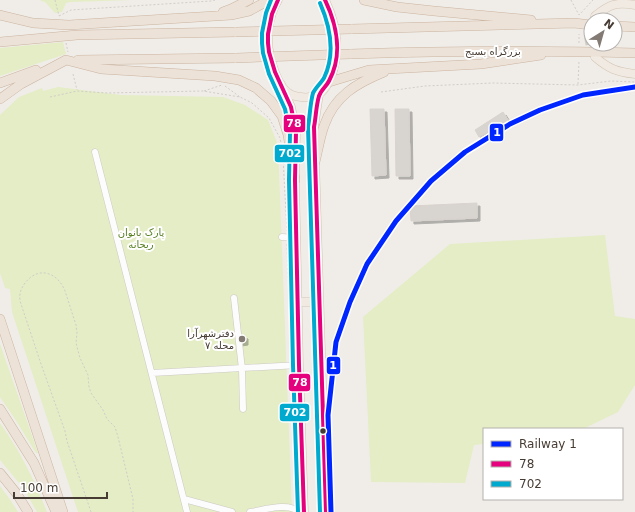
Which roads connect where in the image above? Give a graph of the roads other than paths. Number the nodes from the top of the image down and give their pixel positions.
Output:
1 (249, 0) edge
2 (269, 0) edge
3 (278, 0) edge
4 (325, 0) edge
5 (364, 0) edge
6 (635, 4) edge
7 (602, 12) edge
8 (0, 15) edge
9 (210, 16) junction
10 (0, 21) edge
11 (583, 22) edge
12 (574, 23) junction
13 (623, 26) edge
14 (635, 27) edge
15 (77, 35) junction
16 (0, 42) edge
17 (573, 51) junction
18 (635, 52) edge
19 (67, 56) junction
20 (595, 57) tunnel mouth
21 (392, 69) junction
22 (635, 74) edge
23 (329, 82) junction
24 (0, 83) edge
25 (281, 84) junction
26 (320, 94) junction
27 (0, 100) edge
28 (95, 152) dead end
29 (315, 162) junction
30 (295, 180) junction
31 (285, 238) road end
32 (297, 238) junction
33 (234, 298) dead end
34 (298, 302) junction
35 (319, 302) junction
36 (0, 319) edge
37 (299, 365) junction
38 (242, 369) junction
39 (152, 373) junction
40 (0, 409) edge
41 (243, 409) dead end
42 (0, 473) edge
43 (184, 499) junction
44 (28, 512) edge
45 (56, 512) edge
46 (63, 512) edge
47 (187, 512) edge
48 (232, 512) edge
49 (250, 512) edge
50 (299, 512) edge
51 (304, 512) edge
52 (326, 512) edge

1 - 9 highway
2 - 9 highway
3 - 25 main road
4 - 23 main road
5 - 12 highway
6 - 7 main road
8 - 9 highway
10 - 15 highway
11 - 12 highway
12 - 15 highway, bridge
13 - 14 highway
15 - 16 highway
17 - 18 highway, بزرگراه بسیج
17 - 19 highway, بزرگراه بسیج, bridge
17 - 21 highway
19 - 24 highway
19 - 27 highway
19 - 30 highway
20 - 22 main road
21 - 23 highway
21 - 29 highway
23 - 26 main road
25 - 26 main road
25 - 30 main road
26 - 29 main road
28 - 39 street
29 - 35 main road
30 - 32 main road
31 - 32 street
32 - 34 main road
33 - 38 street
34 - 35 main road
34 - 37 main road
35 - 52 main road
36 - 46 highway
37 - 38 street
37 - 51 main road
38 - 39 street
38 - 41 street
39 - 43 street
40 - 45 highway
42 - 44 highway
43 - 47 street
43 - 48 street
49 - 50 street

